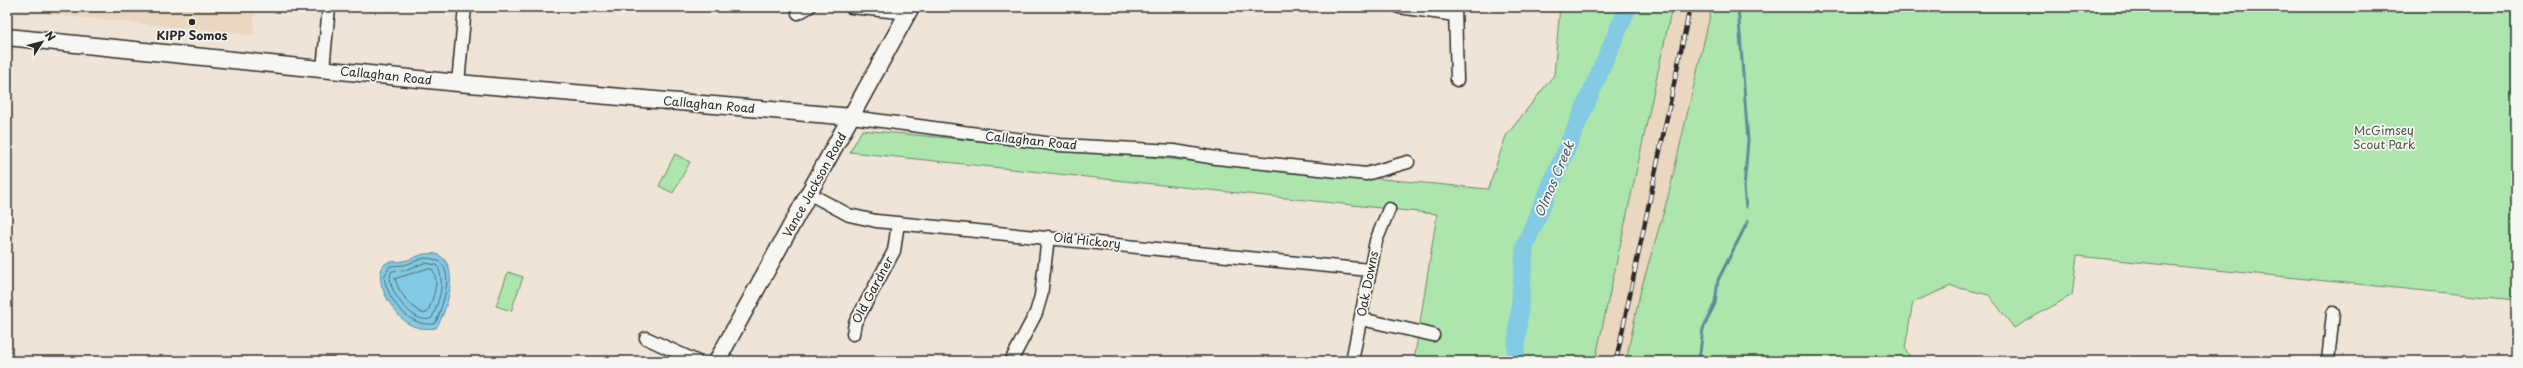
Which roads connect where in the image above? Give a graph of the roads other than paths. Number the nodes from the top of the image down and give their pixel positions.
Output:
1 (329, 7) edge
2 (465, 7) edge
3 (851, 7) edge
4 (1398, 7) edge
5 (909, 10) edge
6 (1455, 11) edge
7 (7, 37) edge
8 (323, 69) junction
9 (1456, 80) dead end
10 (458, 83) junction
11 (852, 117) junction
12 (1408, 162) dead end
13 (810, 194) junction
14 (1389, 209) dead end
15 (898, 223) junction
16 (1048, 237) junction
17 (1369, 270) junction
18 (2333, 313) dead end
19 (1361, 319) junction
20 (853, 334) dead end
21 (1433, 335) dead end
22 (646, 338) dead end
23 (696, 361) edge
24 (717, 361) edge
25 (1011, 361) edge
26 (1352, 361) edge
27 (2328, 361) edge

1 - 8 street
2 - 10 street
3 - 5 street
4 - 6 street
5 - 11 main road, Vance Jackson Road
6 - 9 street
7 - 8 main road, Callaghan Road
8 - 10 main road, Callaghan Road
10 - 11 main road, Callaghan Road
11 - 12 street, Callaghan Road
11 - 13 main road, Vance Jackson Road
13 - 15 street, Old Hickory
13 - 24 main road, Vance Jackson Road
14 - 17 street, Oak Downs
15 - 16 street, Old Hickory
15 - 20 street, Old Gardner
16 - 17 street, Old Hickory
16 - 25 street
17 - 19 street, Oak Downs
18 - 27 street
19 - 21 street
19 - 26 street, Oak Downs
22 - 23 street

